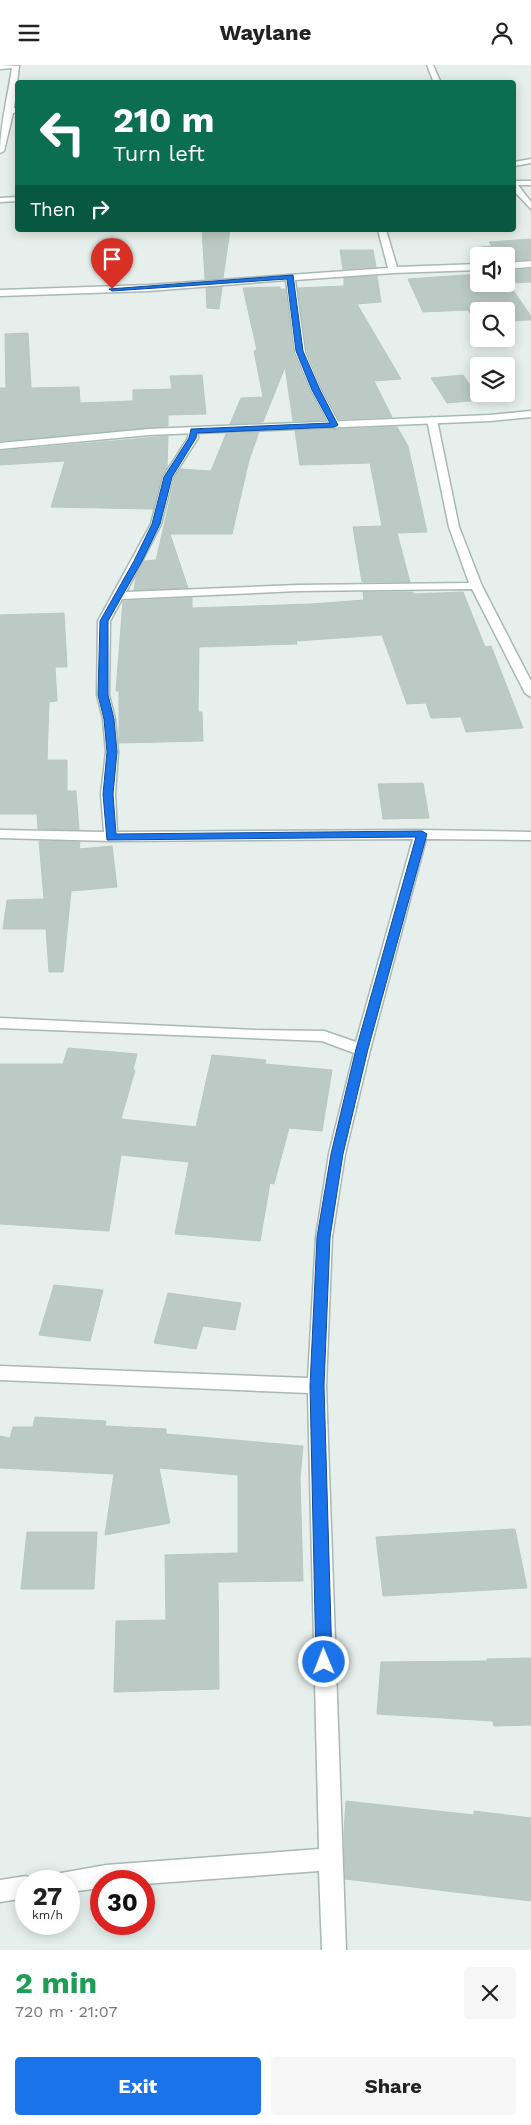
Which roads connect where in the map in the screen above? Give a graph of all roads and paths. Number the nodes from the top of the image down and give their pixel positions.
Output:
1 (430, 65) edge
2 (16, 66) edge
3 (0, 67) edge
4 (15, 80) edge
5 (437, 80) edge
6 (15, 88) edge
7 (14, 110) edge
8 (0, 151) edge
9 (531, 161) edge
10 (516, 164) edge
11 (531, 183) edge
12 (516, 184) edge
13 (516, 187) edge
14 (15, 199) edge
15 (0, 200) edge
16 (531, 207) edge
17 (383, 232) edge
18 (531, 265) edge
19 (515, 266) edge
20 (470, 267) edge
21 (393, 270) junction
22 (290, 277) junction
23 (0, 293) edge
24 (531, 414) edge
25 (432, 421) junction
26 (335, 425) junction
27 (194, 431) junction
28 (0, 446) edge
29 (476, 586) junction
30 (117, 596) junction
31 (531, 693) edge
32 (0, 834) edge
33 (422, 834) junction
34 (531, 836) edge
35 (111, 837) junction
36 (0, 1023) edge
37 (362, 1049) junction
38 (0, 1373) edge
39 (317, 1386) junction
40 (330, 1859) junction
41 (80, 1880) edge
42 (15, 1889) edge
43 (0, 1891) edge
44 (334, 1950) edge

1 - 5 street
2 - 3 street
2 - 4 street
6 - 7 street
7 - 8 street
9 - 10 street
11 - 12 street
13 - 16 street
14 - 15 street
17 - 21 street
18 - 19 street
20 - 21 street
21 - 22 street
22 - 23 street
22 - 26 street
24 - 25 street
25 - 26 street
25 - 29 street
26 - 27 street
27 - 28 street
27 - 30 street
29 - 30 street
29 - 31 street
30 - 35 street
32 - 35 street
33 - 34 street
33 - 35 street
33 - 37 street
36 - 37 street
37 - 39 street
38 - 39 street
39 - 40 street
40 - 41 street
40 - 44 street
42 - 43 street

